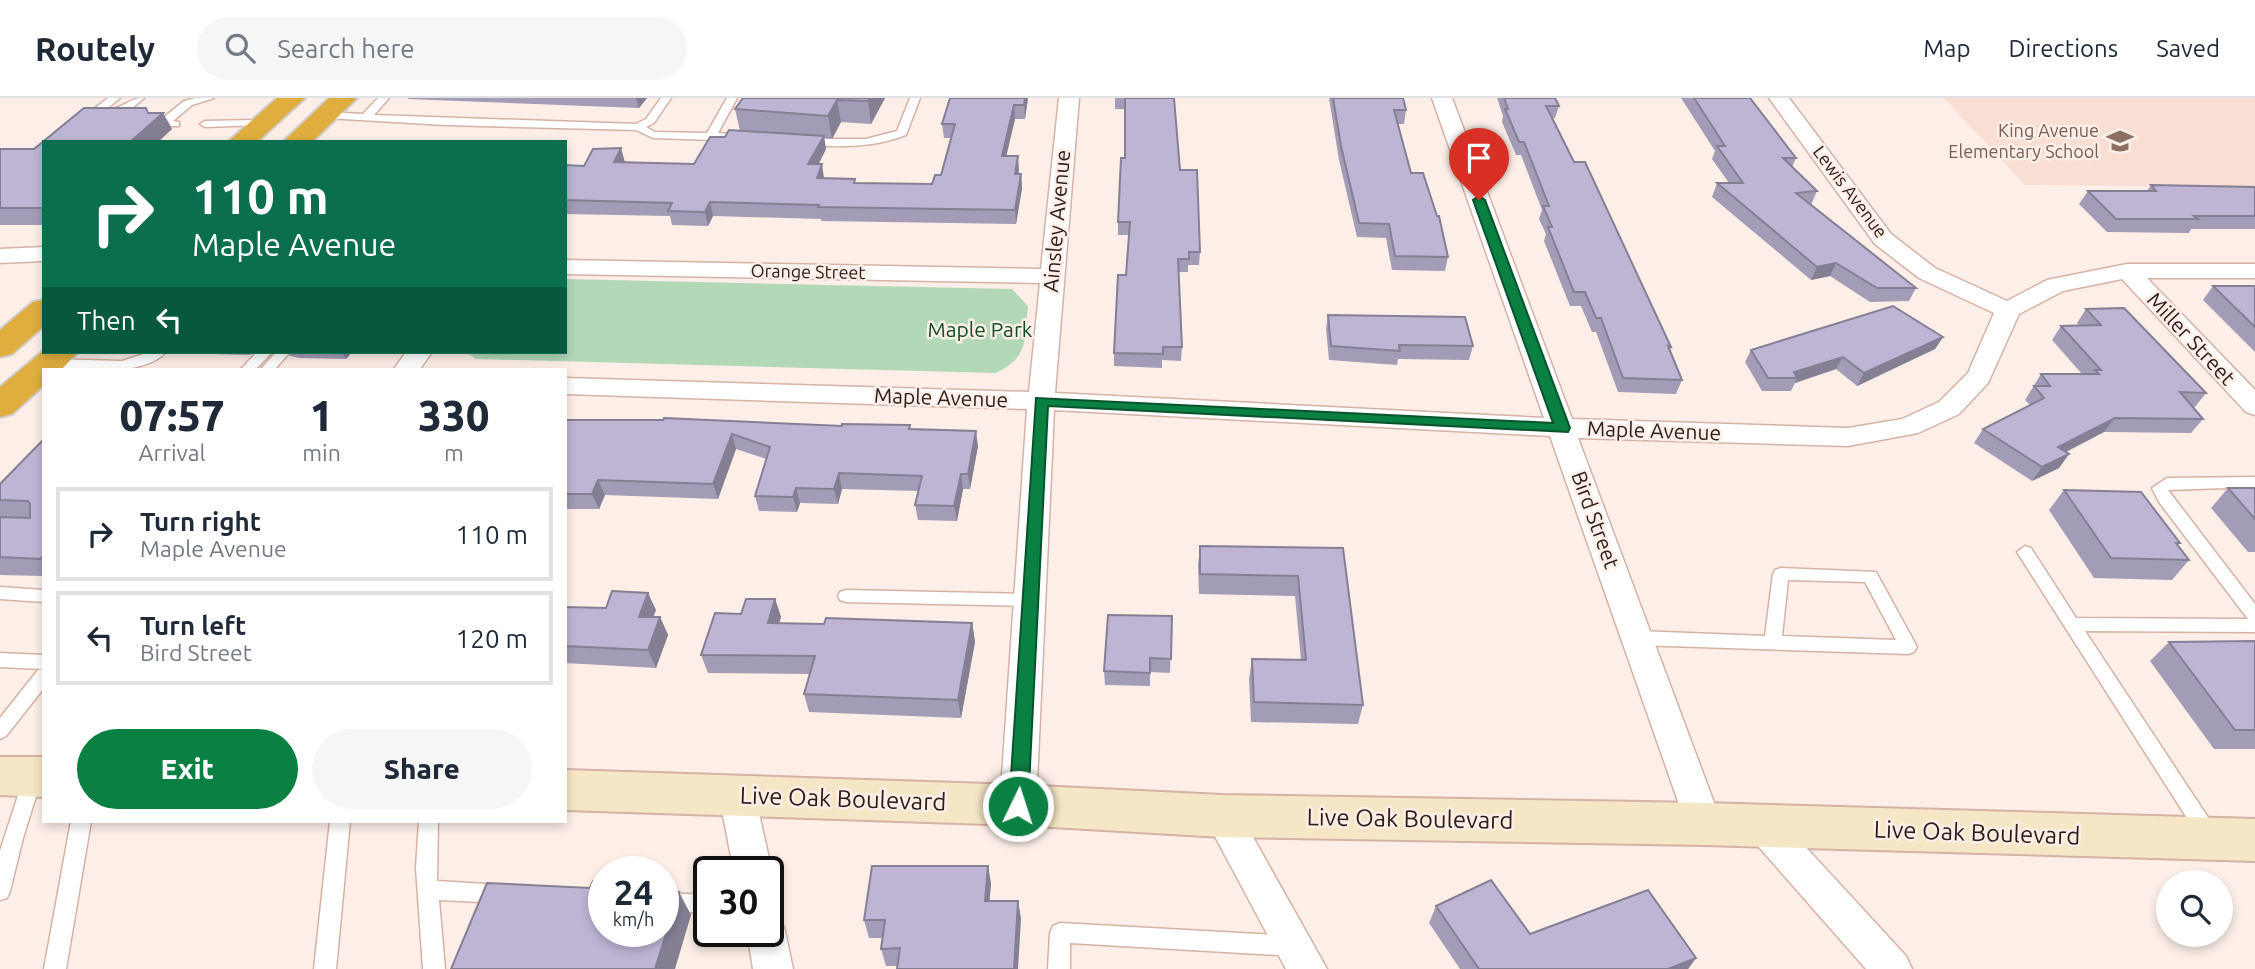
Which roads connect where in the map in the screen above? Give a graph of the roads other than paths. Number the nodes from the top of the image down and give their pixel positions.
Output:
1 (114, 98) edge
2 (139, 98) edge
3 (209, 98) edge
4 (292, 98) edge
5 (384, 98) edge
6 (666, 98) edge
7 (732, 98) edge
8 (915, 98) edge
9 (1069, 98) edge
10 (1442, 98) edge
11 (1779, 98) edge
12 (335, 106) edge
13 (365, 118) junction
14 (263, 123) junction
15 (175, 124) dead end
16 (205, 124) dead end
17 (638, 127) junction
18 (711, 136) junction
19 (762, 139) edge
20 (243, 140) edge
21 (298, 140) edge
22 (787, 141) edge
23 (42, 254) edge
24 (0, 256) edge
25 (567, 267) edge
26 (2127, 271) junction
27 (2255, 271) edge
28 (1051, 276) junction
29 (2008, 310) junction
30 (42, 311) edge
31 (0, 346) edge
32 (263, 354) edge
33 (281, 354) edge
34 (55, 358) edge
35 (158, 359) edge
36 (249, 368) edge
37 (269, 368) edge
38 (42, 370) edge
39 (567, 386) edge
40 (1041, 401) junction
41 (2255, 406) edge
42 (0, 407) edge
43 (1562, 428) junction
44 (2255, 482) edge
45 (2025, 552) dead end
46 (0, 593) edge
47 (42, 596) edge
48 (846, 596) dead end
49 (1030, 600) junction
50 (2255, 616) edge
51 (2072, 624) junction
52 (2255, 626) edge
53 (1638, 638) junction
54 (1773, 642) junction
55 (0, 660) edge
56 (42, 662) edge
57 (42, 678) edge
58 (0, 732) edge
59 (26, 777) edge
60 (567, 790) edge
61 (737, 795) junction
62 (1018, 806) junction
63 (1222, 816) junction
64 (81, 823) edge
65 (340, 823) edge
66 (428, 823) edge
67 (1704, 824) junction
68 (1764, 827) junction
69 (2233, 840) edge
70 (750, 856) edge
71 (428, 890) junction
72 (0, 891) edge
73 (523, 895) edge
74 (769, 947) edge
75 (1300, 958) edge
76 (55, 969) edge
77 (325, 969) edge
78 (435, 969) edge
79 (774, 969) edge
80 (1059, 969) edge
81 (1892, 969) edge

1 - 2 lane
3 - 15 lane
4 - 14 highway
5 - 13 lane
6 - 17 lane
7 - 18 lane
8 - 22 lane
9 - 28 street, Ainsley Avenue
10 - 43 street, Bird Street
11 - 29 street, Lewis Avenue
12 - 13 lane
12 - 21 highway
13 - 17 lane
14 - 16 lane
14 - 20 highway
17 - 18 lane
18 - 19 lane
23 - 24 street
25 - 28 street, Orange Street
26 - 27 street
26 - 29 street
26 - 41 street, Miller Street
28 - 40 street, Ainsley Avenue
29 - 43 street, Maple Avenue
30 - 31 highway
32 - 36 lane
33 - 37 lane
34 - 35 lane
38 - 42 highway
39 - 40 street, Maple Avenue
40 - 43 street, Maple Avenue
40 - 49 street, Ainsley Avenue
43 - 53 street, Bird Street
44 - 50 lane
45 - 51 lane
46 - 47 lane
48 - 49 lane
49 - 62 street, Ainsley Avenue
51 - 52 lane
51 - 69 lane
53 - 54 lane
53 - 67 street, Bird Street
54 - 54 lane
55 - 56 lane
57 - 58 lane
59 - 72 lane
60 - 61 main road, Live Oak Boulevard
61 - 62 main road, Live Oak Boulevard
61 - 70 street
62 - 63 main road, Live Oak Boulevard
63 - 67 main road, Live Oak Boulevard
63 - 75 street
64 - 76 lane
65 - 77 lane
66 - 71 lane
67 - 68 main road, Live Oak Boulevard
68 - 69 main road, Live Oak Boulevard
68 - 81 street
71 - 73 lane
71 - 78 lane
74 - 79 street
75 - 80 lane

